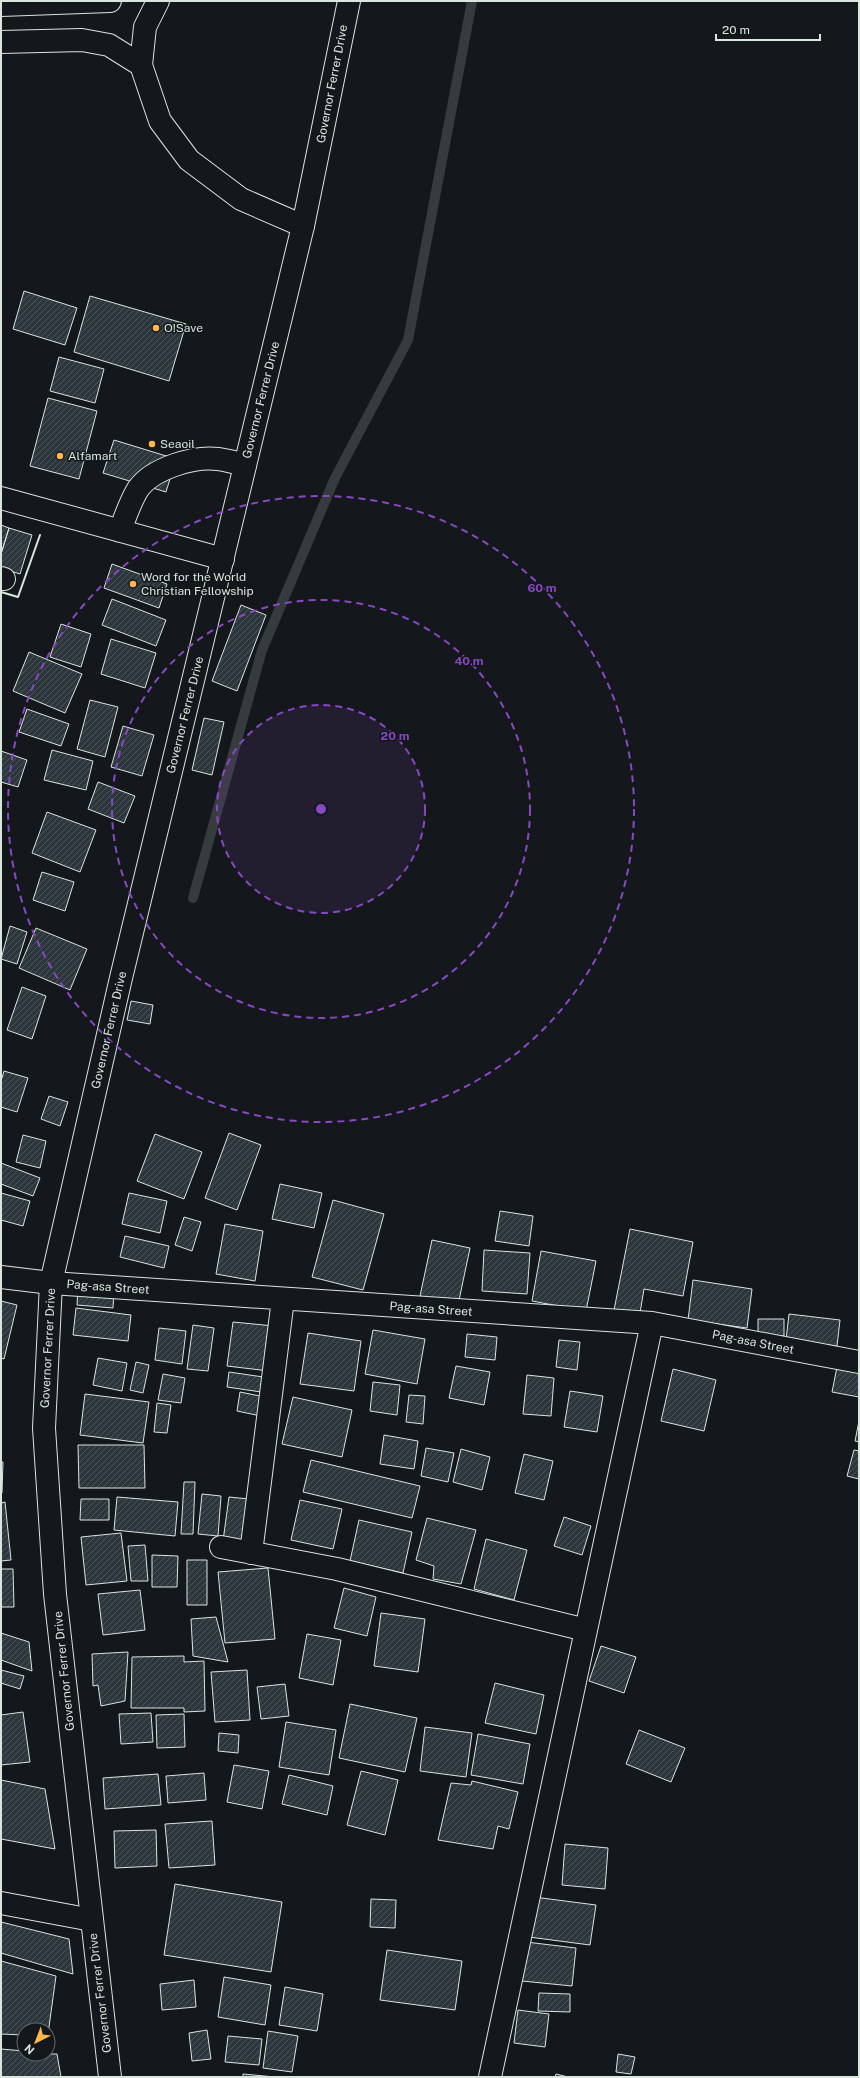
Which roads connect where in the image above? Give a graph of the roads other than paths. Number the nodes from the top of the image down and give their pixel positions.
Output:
1 (110, 1) edge
2 (158, 1) edge
3 (349, 1) edge
4 (1, 5) edge
5 (1, 42) edge
6 (141, 65) junction
7 (303, 226) junction
8 (245, 465) junction
9 (1, 498) edge
10 (120, 531) junction
11 (223, 559) junction
12 (1, 1277) edge
13 (51, 1283) junction
14 (283, 1299) junction
15 (652, 1323) junction
16 (859, 1362) edge
17 (221, 1547) dead end
18 (251, 1553) junction
19 (586, 1630) junction
20 (1, 1902) edge
21 (92, 1920) junction
22 (110, 2077) edge
23 (490, 2077) edge

1 - 4 street
2 - 6 street
3 - 7 street, Governor Ferrer Drive
5 - 6 street
6 - 7 street
7 - 8 street, Governor Ferrer Drive
8 - 10 street
8 - 11 street, Governor Ferrer Drive
9 - 10 street
10 - 11 street
11 - 13 street, Governor Ferrer Drive
12 - 13 street, Pag-asa Street
13 - 14 street, Pag-asa Street
13 - 21 street, Governor Ferrer Drive
14 - 15 street, Pag-asa Street
14 - 18 street
15 - 16 street, Pag-asa Street
15 - 19 street
17 - 18 street
18 - 19 street
19 - 23 street
20 - 21 street
21 - 22 street, Governor Ferrer Drive

